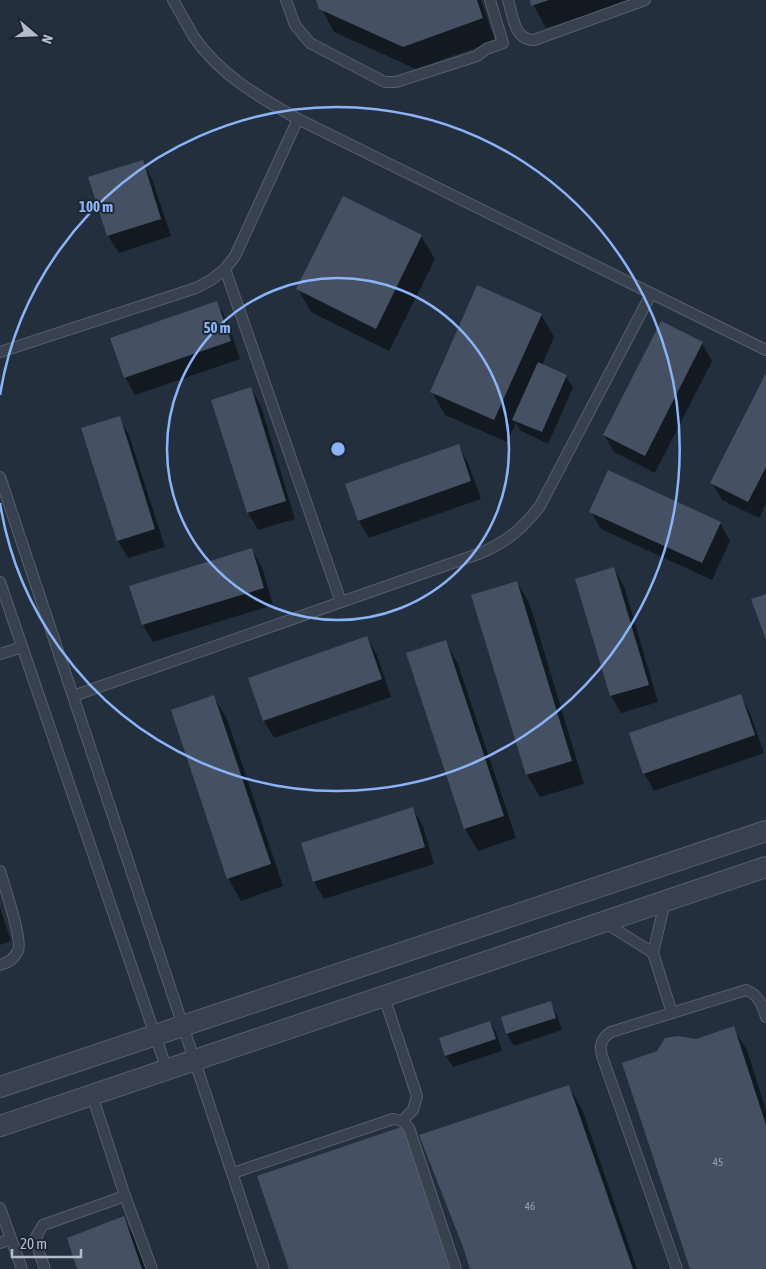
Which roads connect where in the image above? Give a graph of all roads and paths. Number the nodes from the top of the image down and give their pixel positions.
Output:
1 (173, 0) edge
2 (286, 0) edge
3 (490, 0) edge
4 (508, 0) edge
5 (644, 0) edge
6 (298, 119) junction
7 (225, 269) junction
8 (651, 294) junction
9 (766, 350) edge
10 (0, 352) edge
11 (0, 477) edge
12 (3, 497) edge
13 (0, 582) edge
14 (340, 602) junction
15 (22, 647) junction
16 (0, 654) edge
17 (73, 696) junction
18 (766, 831) edge
19 (766, 867) edge
20 (0, 871) edge
21 (665, 902) junction
22 (604, 922) junction
23 (653, 952) junction
24 (0, 965) edge
25 (384, 997) junction
26 (672, 1013) junction
27 (766, 1017) edge
28 (184, 1025) junction
29 (155, 1034) junction
30 (196, 1061) junction
31 (167, 1070) junction
32 (0, 1087) edge
33 (92, 1095) junction
34 (402, 1121) junction
35 (0, 1126) edge
36 (233, 1173) junction
37 (125, 1196) junction
38 (0, 1208) edge
39 (11, 1240) junction
40 (0, 1243) edge
41 (22, 1269) edge
42 (45, 1269) edge
43 (152, 1269) edge
44 (264, 1269) edge
45 (456, 1269) edge
46 (677, 1269) edge

1 - 6 lane
2 - 3 lane
4 - 5 lane
6 - 7 lane
6 - 8 lane
7 - 10 lane
7 - 14 lane
8 - 9 lane
8 - 14 lane
11 - 12 lane
12 - 17 lane
13 - 15 lane
14 - 17 lane
15 - 16 lane
15 - 29 lane
17 - 28 lane
18 - 28 street
19 - 21 street
20 - 24 lane
21 - 22 street
21 - 23 lane
22 - 23 lane
22 - 25 street
23 - 26 lane
25 - 30 street
25 - 34 lane
26 - 27 lane
26 - 46 lane
28 - 29 street
28 - 30 lane
29 - 31 lane
29 - 32 street
30 - 31 street
30 - 36 lane
31 - 33 street
33 - 35 street
33 - 37 lane
34 - 36 lane
34 - 45 lane
36 - 44 lane
37 - 42 lane
37 - 43 lane
38 - 39 lane
39 - 40 lane
39 - 41 lane

